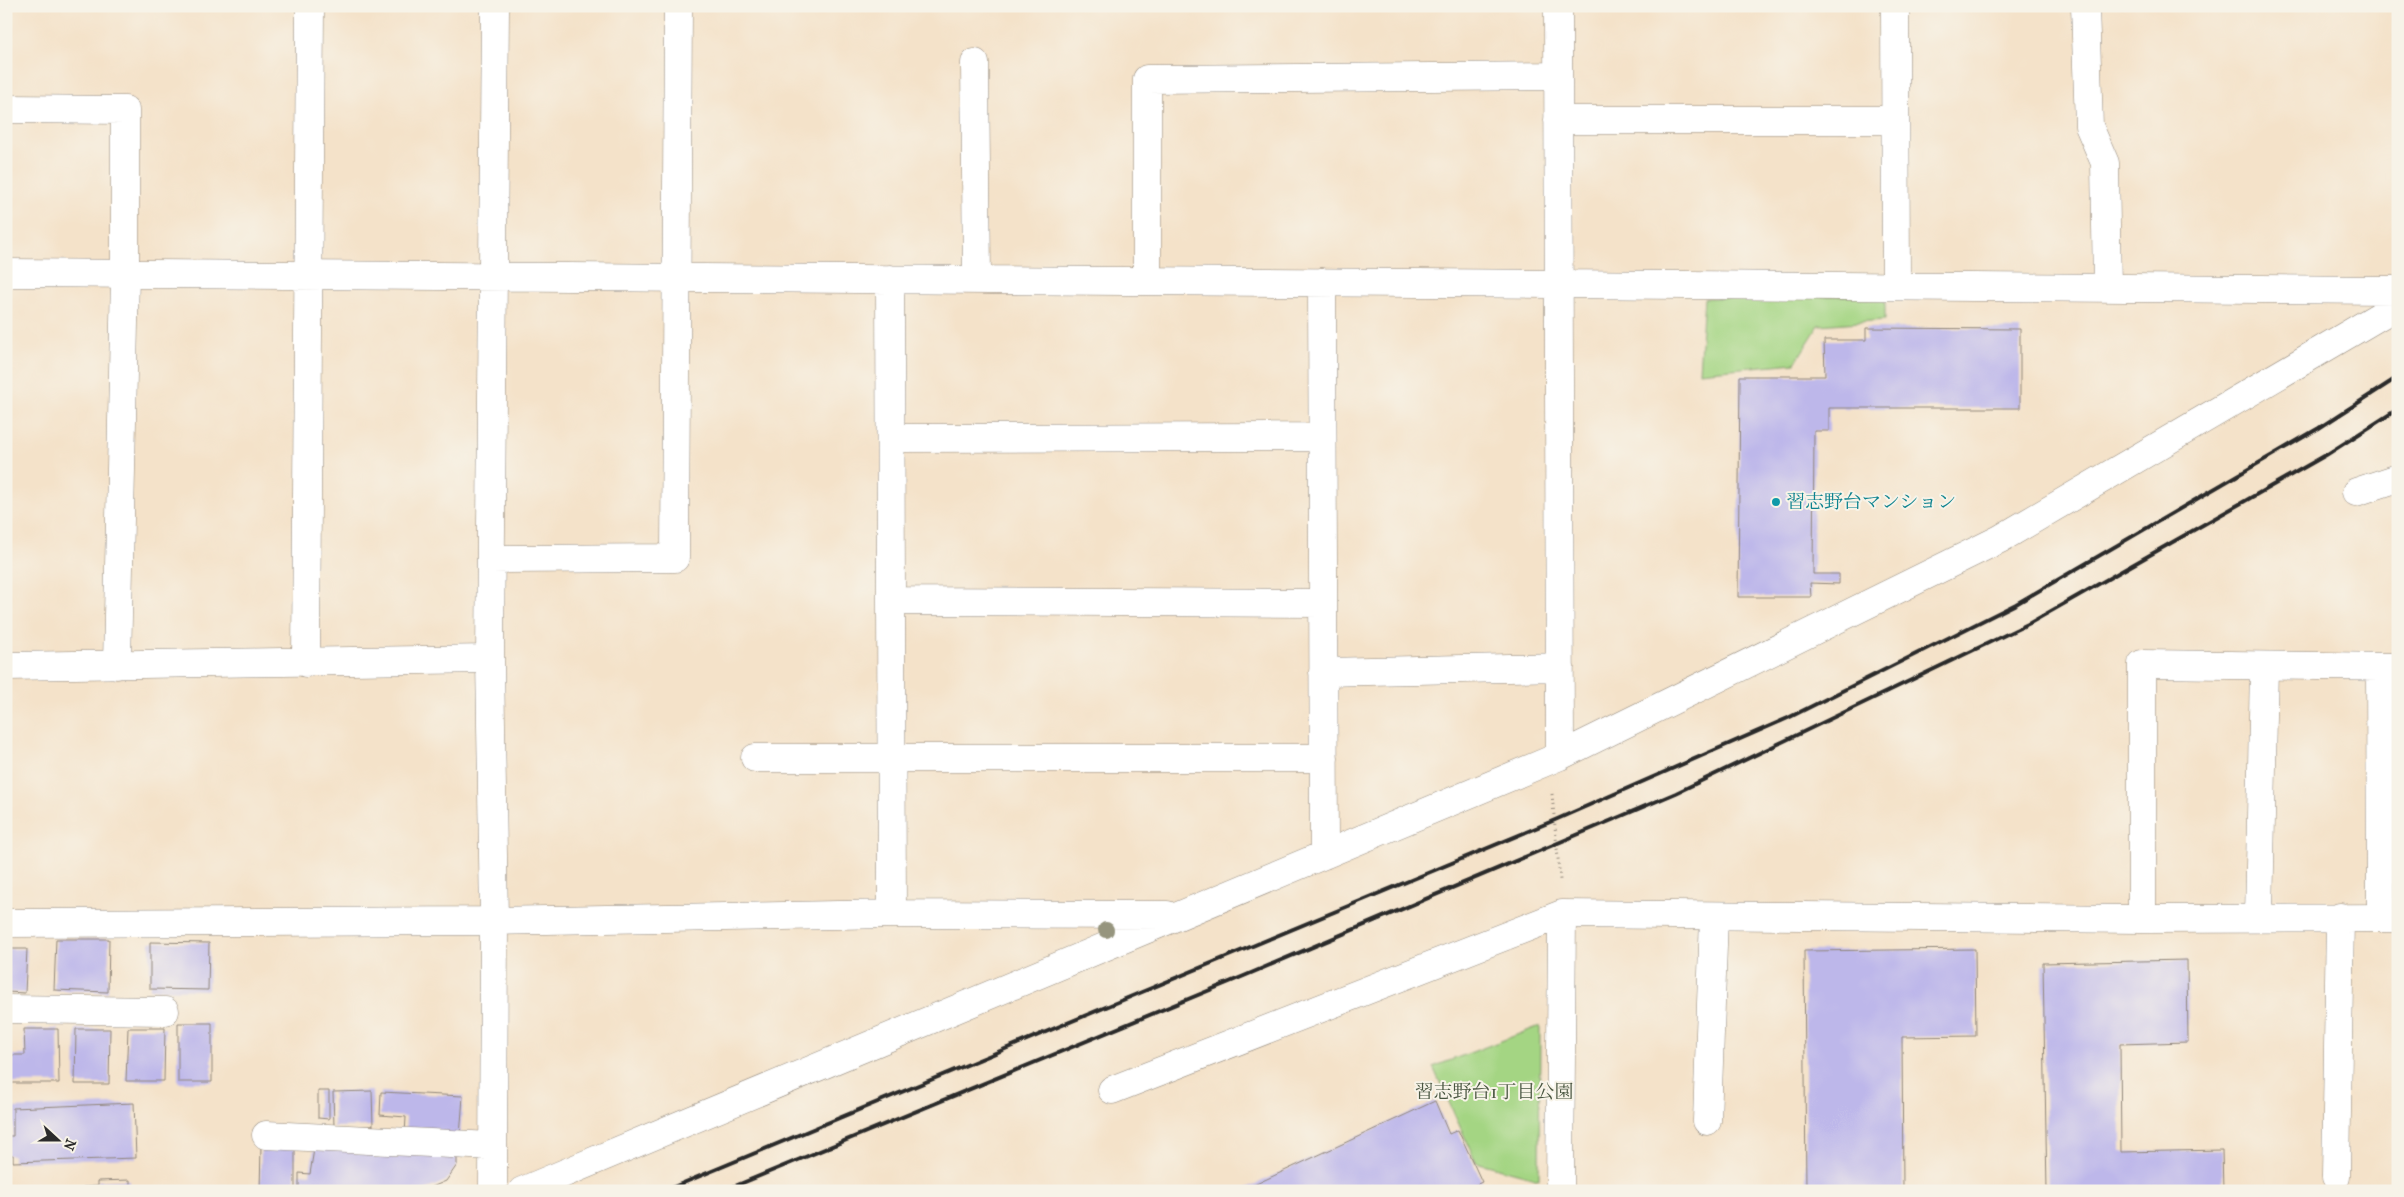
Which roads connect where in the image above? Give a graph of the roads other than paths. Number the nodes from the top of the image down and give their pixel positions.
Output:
1 (310, 6) edge
2 (494, 6) edge
3 (678, 6) edge
4 (1558, 6) edge
5 (1895, 6) edge
6 (2085, 6) edge
7 (975, 63) dead end
8 (1558, 76) junction
9 (6, 109) edge
10 (1558, 120) junction
11 (1896, 120) junction
12 (6, 273) edge
13 (125, 274) junction
14 (310, 275) junction
15 (493, 276) junction
16 (676, 278) junction
17 (890, 279) junction
18 (977, 280) junction
19 (1147, 281) junction
20 (1322, 282) junction
21 (1559, 284) junction
22 (1896, 286) junction
23 (2107, 288) junction
24 (2398, 290) edge
25 (2398, 306) edge
26 (1322, 437) junction
27 (891, 438) junction
28 (2398, 478) edge
29 (2356, 492) dead end
30 (492, 559) junction
31 (892, 601) junction
32 (1323, 602) junction
33 (490, 659) junction
34 (306, 664) junction
35 (117, 665) junction
36 (6, 666) edge
37 (1560, 666) junction
38 (2264, 666) junction
39 (2389, 667) edge
40 (1323, 672) junction
41 (891, 757) junction
42 (755, 758) dead end
43 (1324, 758) junction
44 (1554, 759) junction
45 (1324, 855) junction
46 (892, 914) junction
47 (1562, 914) junction
48 (1178, 915) junction
49 (1714, 916) junction
50 (2259, 917) junction
51 (2340, 917) junction
52 (2390, 918) edge
53 (2142, 919) junction
54 (494, 921) junction
55 (6, 923) edge
56 (6, 1009) edge
57 (165, 1011) dead end
58 (1112, 1090) dead end
59 (1707, 1121) dead end
60 (266, 1135) dead end
61 (492, 1146) junction
62 (2336, 1177) dead end
63 (493, 1191) edge
64 (522, 1191) edge
65 (1560, 1191) edge

1 - 14 street
2 - 15 street
3 - 16 street
4 - 8 street
5 - 11 street
6 - 23 street
7 - 18 street
8 - 10 street
8 - 19 street
9 - 13 street
10 - 11 street
10 - 21 street
11 - 22 street
12 - 13 street
13 - 14 street
13 - 35 street
14 - 15 street
14 - 34 street
15 - 16 street
15 - 30 street
16 - 17 street
16 - 30 street
17 - 18 street
17 - 27 street
18 - 19 street
19 - 20 street
20 - 21 street
20 - 26 street
21 - 22 street
21 - 37 street
22 - 23 street
23 - 24 street
25 - 44 street
26 - 27 street
26 - 32 street
27 - 31 street
28 - 29 street
30 - 33 street
31 - 32 street
31 - 41 street
32 - 40 street
33 - 34 street
33 - 54 street
34 - 35 street
35 - 36 street
37 - 40 street
37 - 44 street
38 - 39 street
38 - 50 street
38 - 53 street
39 - 52 street
40 - 43 street
41 - 42 street
41 - 43 street
41 - 46 street
43 - 45 street
44 - 45 street
45 - 48 street
46 - 48 street
46 - 54 street
47 - 49 street
47 - 58 street
47 - 65 street
48 - 64 street
49 - 53 street
49 - 59 street
50 - 51 street
50 - 53 street
51 - 52 street
51 - 62 street
54 - 55 street
54 - 61 street
56 - 57 street
60 - 61 street
61 - 63 street

